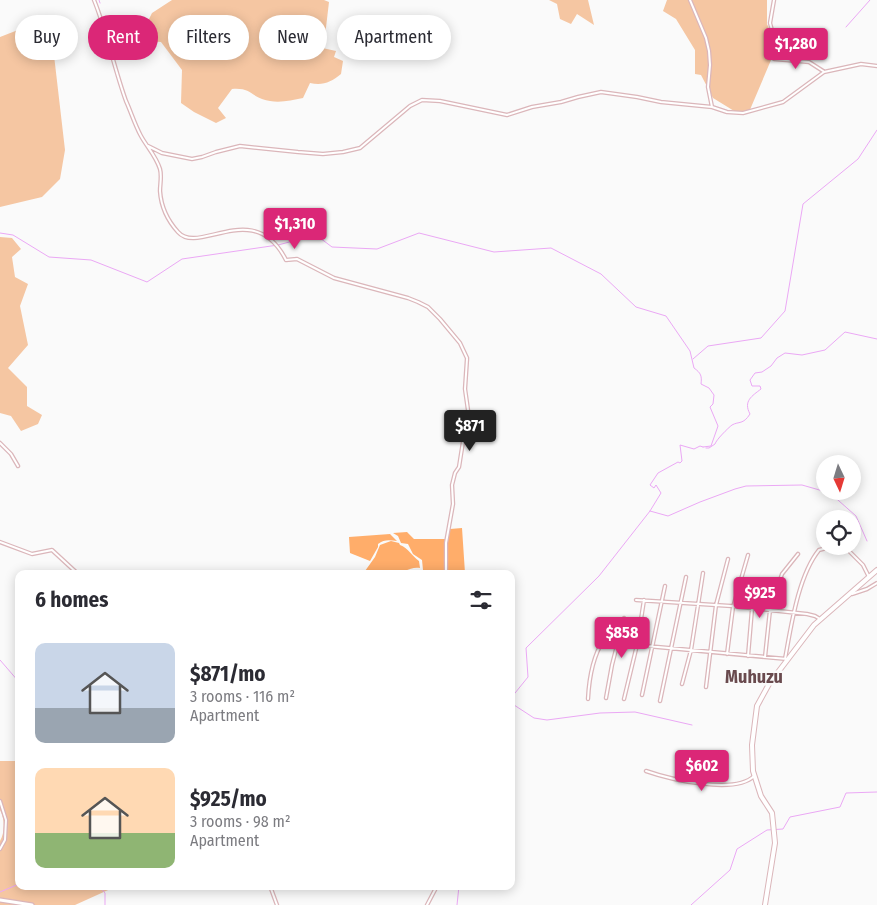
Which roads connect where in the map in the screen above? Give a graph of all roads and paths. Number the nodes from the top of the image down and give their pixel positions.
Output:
1 (94, 0) edge
2 (690, 0) edge
3 (774, 0) edge
4 (877, 66) edge
5 (824, 72) junction
6 (712, 107) junction
7 (148, 146) junction
8 (0, 443) edge
9 (18, 466) dead end
10 (0, 542) edge
11 (798, 554) dead end
12 (748, 555) dead end
13 (816, 555) edge
14 (853, 555) edge
15 (728, 559) dead end
16 (74, 570) edge
17 (446, 570) edge
18 (877, 570) edge
19 (703, 573) dead end
20 (686, 577) dead end
21 (869, 577) junction
22 (759, 580) dead end
23 (877, 583) edge
24 (665, 586) dead end
25 (847, 596) junction
26 (636, 600) dead end
27 (644, 600) junction
28 (662, 601) junction
29 (680, 602) junction
30 (697, 604) junction
31 (716, 605) junction
32 (733, 606) junction
33 (752, 609) junction
34 (770, 610) junction
35 (793, 613) junction
36 (624, 618) dead end
37 (820, 619) junction
38 (618, 642) junction
39 (637, 646) junction
40 (653, 647) junction
41 (672, 649) junction
42 (691, 650) junction
43 (710, 652) junction
44 (727, 654) junction
45 (748, 656) junction
46 (765, 657) junction
47 (786, 659) junction
48 (682, 684) dead end
49 (706, 687) dead end
50 (642, 695) dead end
51 (606, 698) dead end
52 (588, 699) dead end
53 (624, 700) dead end
54 (660, 701) dead end
55 (646, 771) dead end
56 (754, 776) junction
57 (0, 801) edge
58 (0, 849) edge
59 (271, 890) edge
60 (435, 890) edge
61 (0, 900) edge
62 (32, 905) edge
63 (277, 905) edge
64 (427, 905) edge
65 (765, 905) edge

1 - 7 street
2 - 6 street
3 - 5 street
4 - 5 street
5 - 6 street
6 - 7 street
7 - 17 street
8 - 9 street
10 - 16 street
11 - 34 street
12 - 32 street
13 - 35 street
14 - 21 street
15 - 31 street
18 - 21 main road
19 - 30 street
20 - 29 street
21 - 25 main road
22 - 33 street
23 - 25 street
24 - 28 street
25 - 37 main road
26 - 27 street
27 - 28 street
27 - 39 street
28 - 29 street
28 - 40 street
29 - 30 street
29 - 41 street
30 - 31 street
30 - 42 street
31 - 32 street
31 - 43 street
32 - 33 street
32 - 44 street
33 - 34 street
33 - 45 street
34 - 35 street
34 - 46 street
35 - 37 street
35 - 47 street
36 - 38 street
37 - 47 main road
38 - 39 street
38 - 51 street
38 - 52 street
39 - 40 street
39 - 53 street
40 - 41 street
40 - 50 street
41 - 42 street
41 - 54 street
42 - 43 street
42 - 48 street
43 - 44 street
43 - 49 street
44 - 45 street
45 - 46 street
46 - 47 street
47 - 56 main road
55 - 56 street
56 - 65 main road
57 - 58 street
59 - 63 street
60 - 64 street
61 - 62 main road

